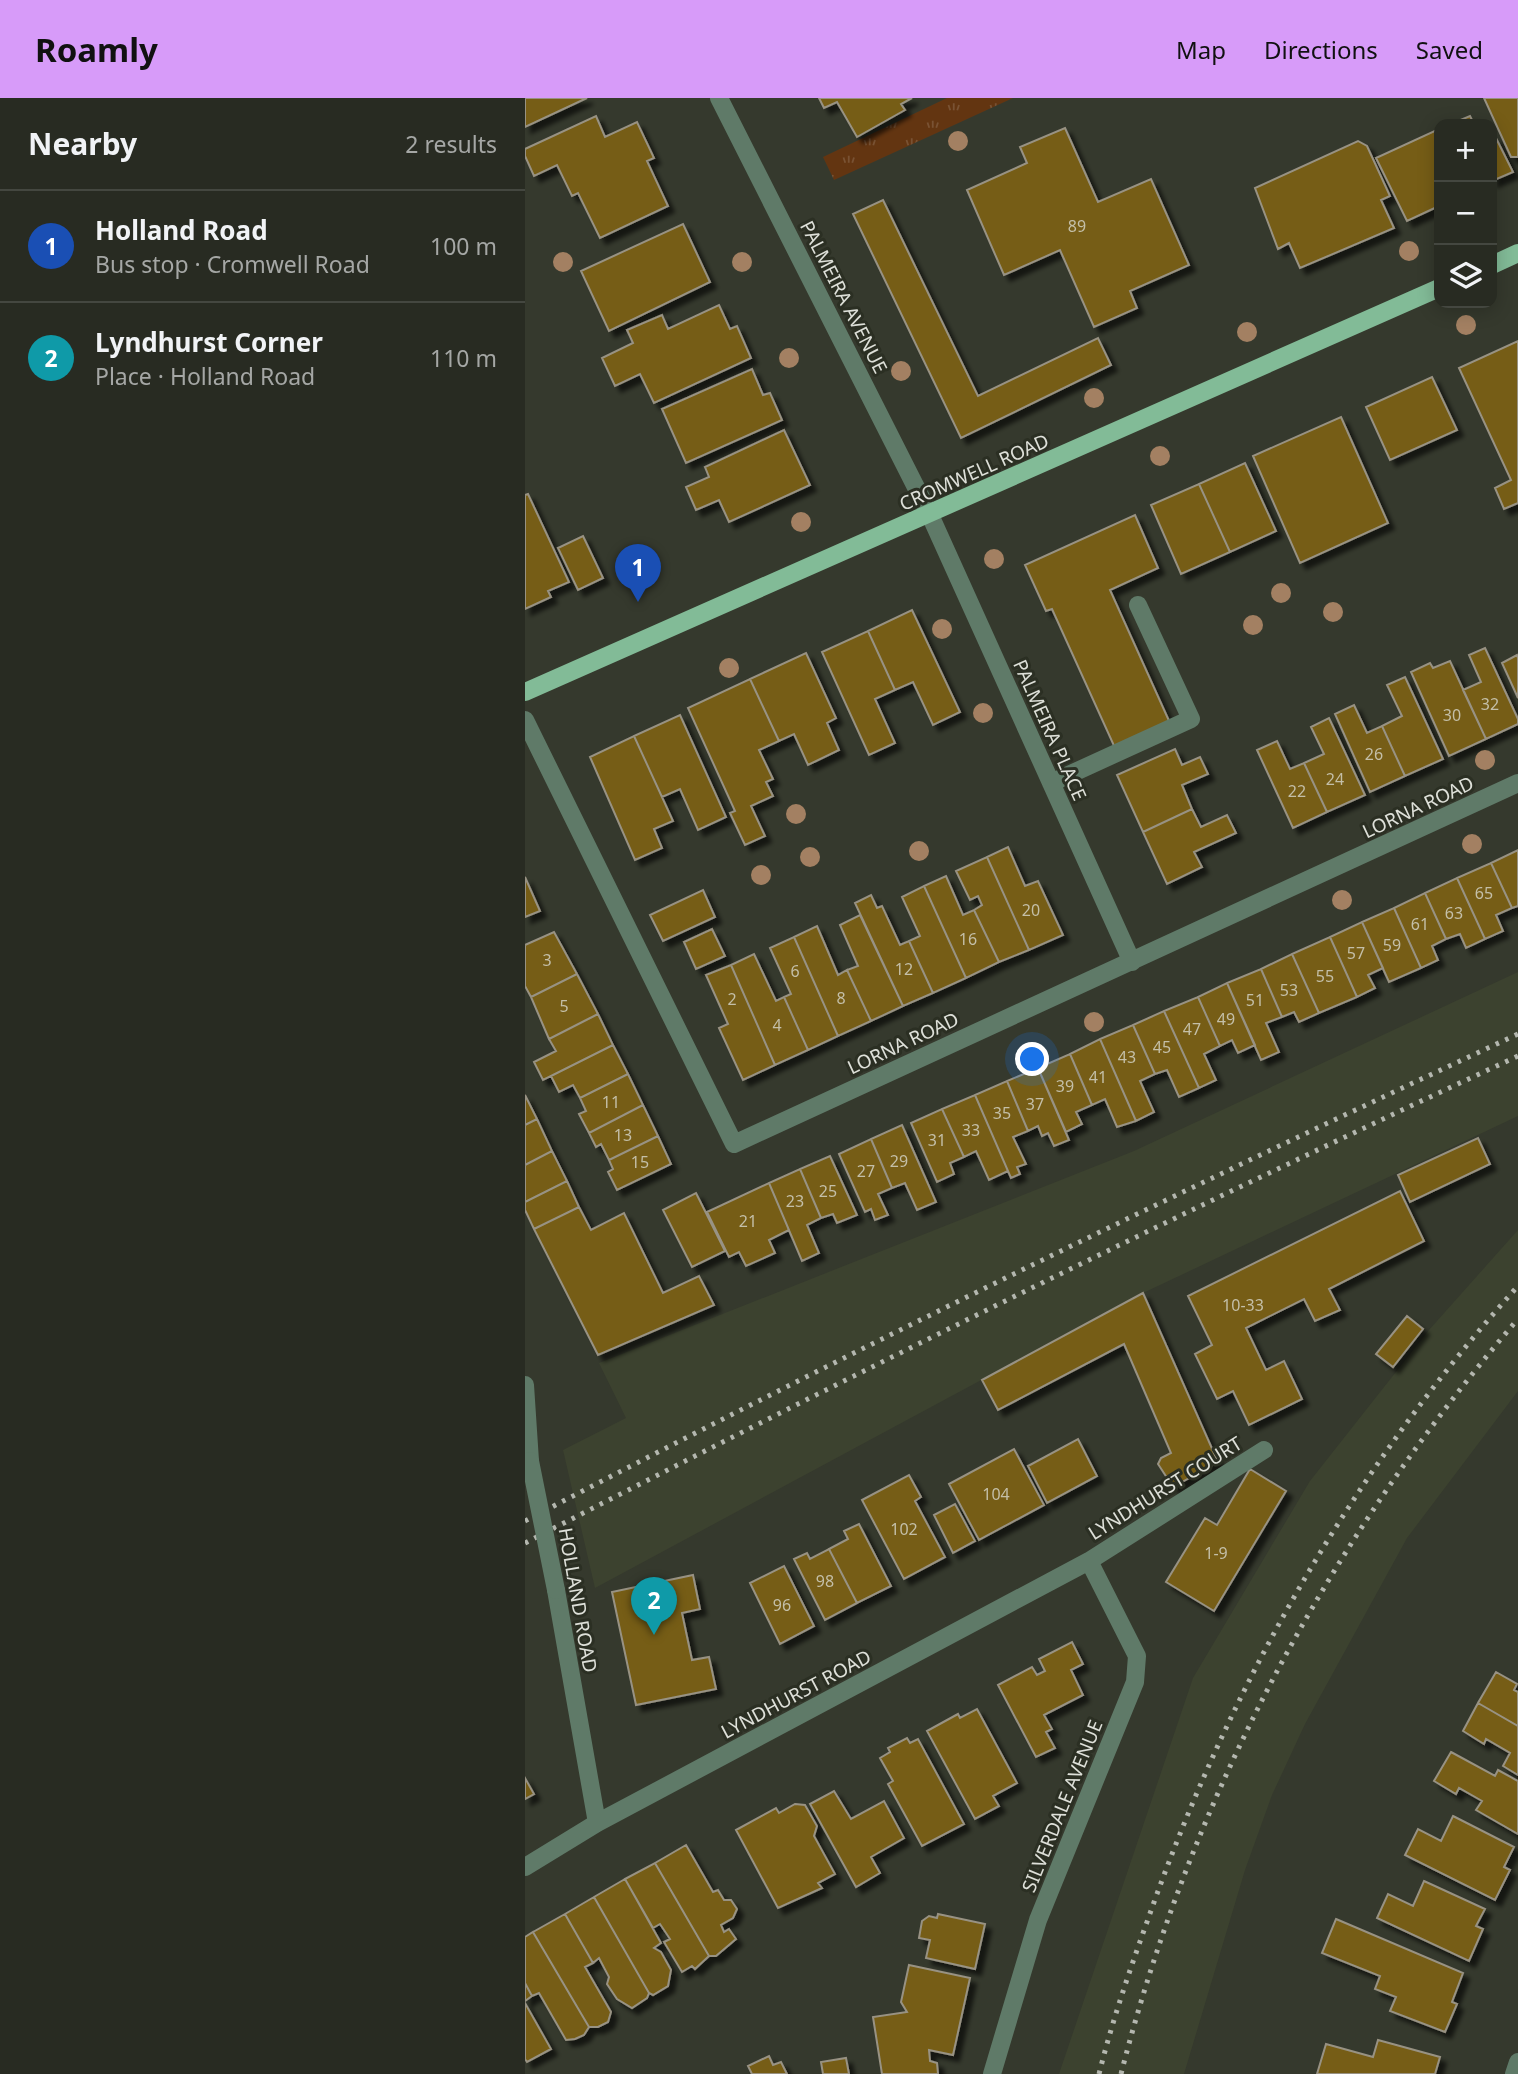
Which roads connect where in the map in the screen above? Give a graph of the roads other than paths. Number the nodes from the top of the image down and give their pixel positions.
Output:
1 (719, 98) edge
2 (1518, 253) edge
3 (1497, 263) edge
4 (1434, 290) edge
5 (930, 515) junction
6 (1138, 605) dead end
7 (525, 692) edge
8 (525, 720) edge
9 (1051, 783) junction
10 (1518, 783) edge
11 (1132, 962) junction
12 (525, 1384) edge
13 (1264, 1450) dead end
14 (1089, 1561) junction
15 (597, 1823) junction
16 (525, 1867) edge
17 (1518, 2062) edge
18 (992, 2074) edge
19 (1514, 2074) edge

1 - 5 street, PALMEIRA AVENUE
2 - 3 main road
4 - 5 main road, CROMWELL ROAD
5 - 7 main road, CROMWELL ROAD
5 - 9 street, PALMEIRA PLACE
6 - 9 street
8 - 11 street, LORNA ROAD
9 - 11 street, PALMEIRA PLACE
10 - 11 street, LORNA ROAD
12 - 15 street, HOLLAND ROAD, bridge
13 - 14 street, LYNDHURST COURT
14 - 15 street, LYNDHURST ROAD
14 - 18 street, SILVERDALE AVENUE
15 - 16 street, LYNDHURST ROAD
17 - 19 street

